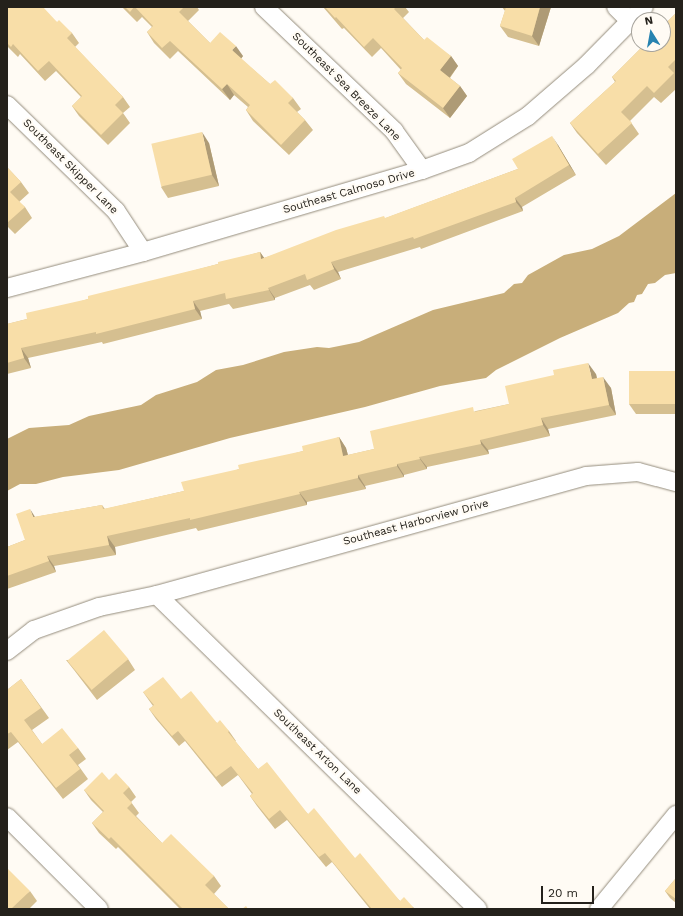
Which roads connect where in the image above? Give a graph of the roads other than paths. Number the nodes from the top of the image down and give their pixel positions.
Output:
1 (264, 7) edge
2 (616, 7) edge
3 (644, 7) edge
4 (630, 21) junction
5 (7, 105) edge
6 (422, 170) junction
7 (143, 252) junction
8 (7, 288) edge
9 (676, 482) edge
10 (157, 595) junction
11 (7, 652) edge
12 (676, 815) edge
13 (7, 817) edge
14 (94, 907) edge
15 (478, 909) edge
16 (599, 909) edge

1 - 6 street, Southeast Sea Breeze Lane
2 - 4 street
3 - 4 street, Southeast Calmoso Drive
4 - 6 street, Southeast Calmoso Drive
5 - 7 street, Southeast Skipper Lane
6 - 7 street, Southeast Calmoso Drive
7 - 8 street, Southeast Calmoso Drive
9 - 10 street, Southeast Harborview Drive
10 - 11 street, Southeast Harborview Drive
10 - 15 street, Southeast Arton Lane
12 - 16 street
13 - 14 street

